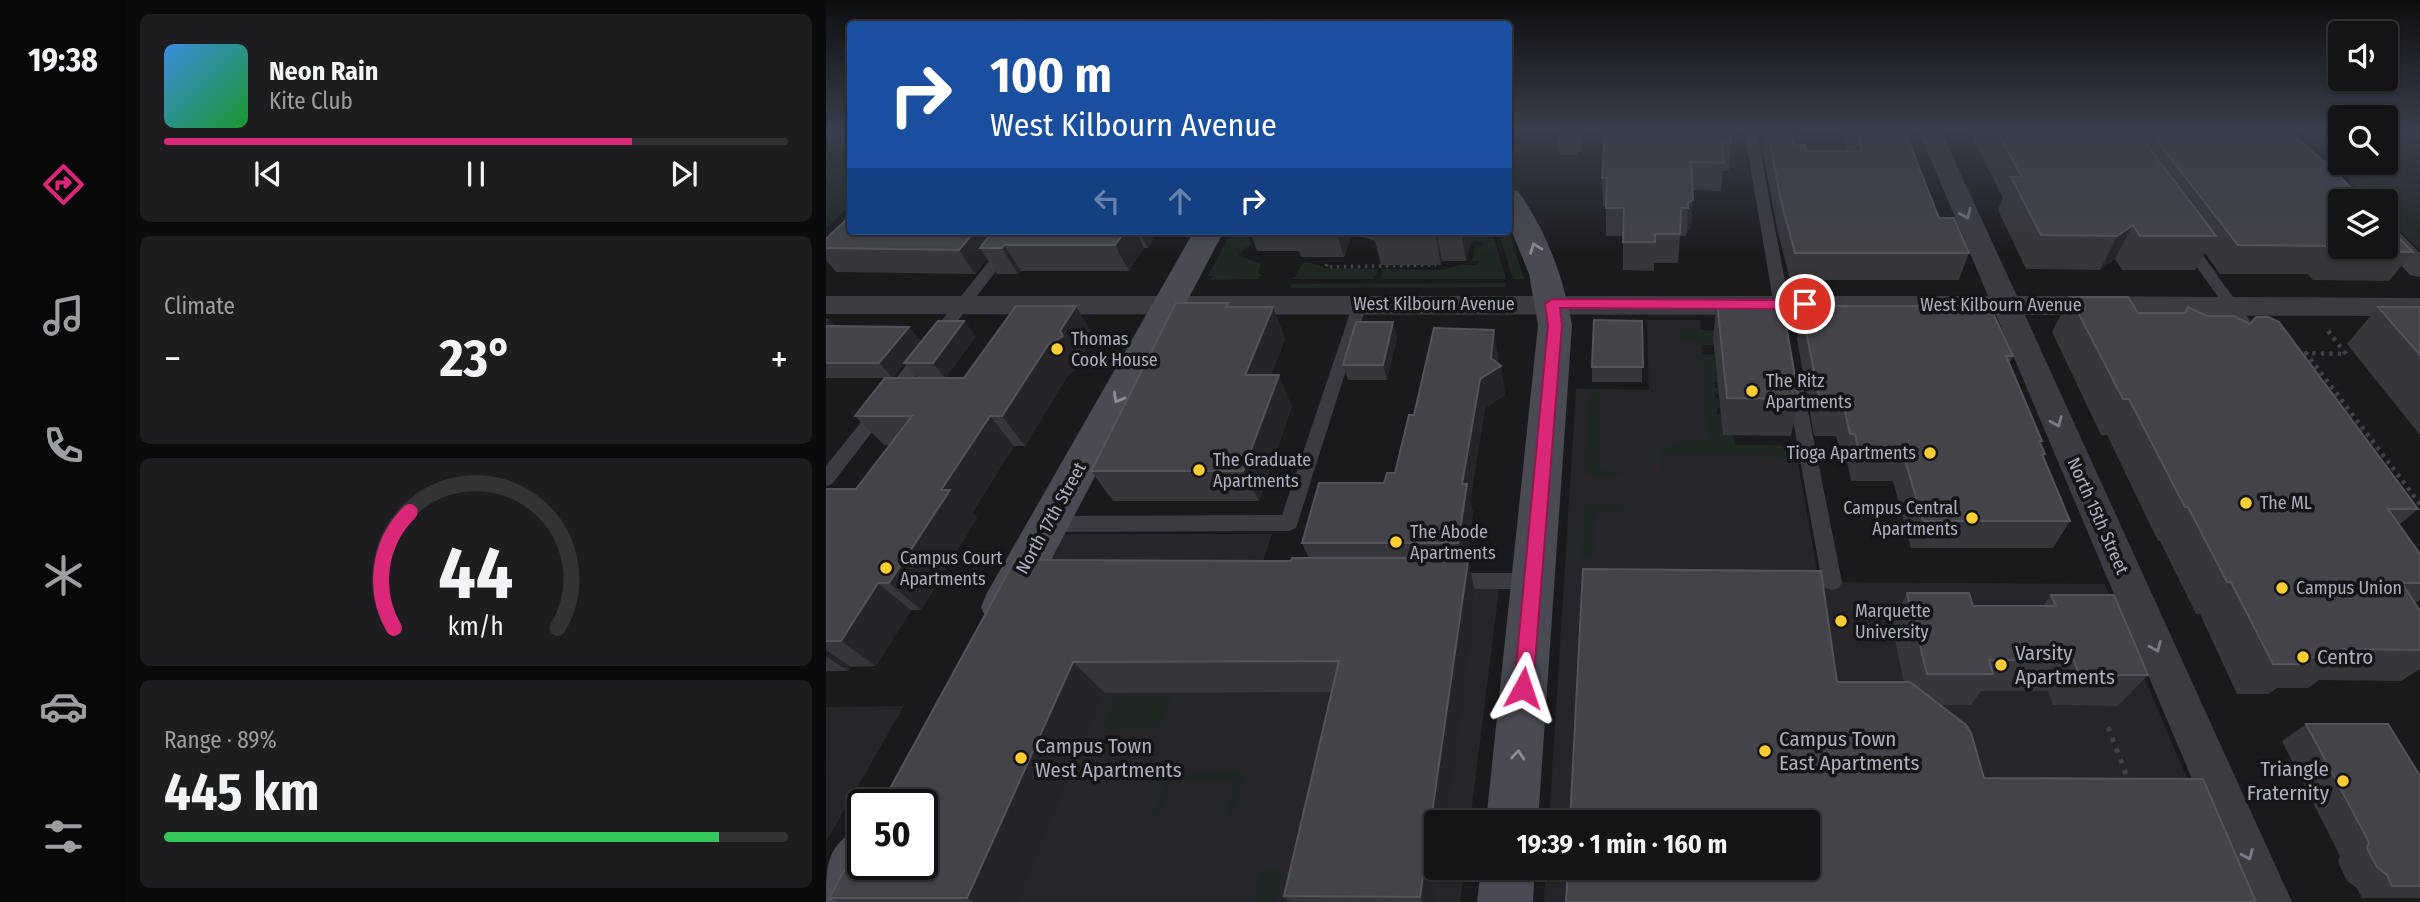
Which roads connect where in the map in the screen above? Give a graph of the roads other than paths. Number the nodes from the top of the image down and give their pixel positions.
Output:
1 (1757, 171) edge
2 (1948, 171) edge
3 (1512, 204) edge
4 (2174, 226) edge
5 (1017, 235) edge
6 (1207, 235) edge
7 (2398, 246) edge
8 (2420, 269) edge
9 (962, 304) junction
10 (1169, 304) junction
11 (1360, 304) junction
12 (1552, 304) junction
13 (2006, 304) junction
14 (826, 305) edge
15 (2233, 306) junction
16 (2420, 307) edge
17 (1783, 316) junction
18 (2265, 352) edge
19 (1792, 367) edge
20 (826, 480) edge
21 (1049, 524) junction
22 (1433, 581) edge
23 (1533, 581) junction
24 (1832, 582) dead end
25 (984, 642) edge
26 (1513, 810) edge
27 (847, 880) edge
28 (1507, 880) edge
29 (833, 902) edge
30 (1505, 902) edge
31 (2268, 902) edge

1 - 17 lane
2 -> 13 street, North 15th Street
12 -> 3 main road
4 - 15 lane
5 - 9 lane
6 - 10 main road, North 17th Street
7 - 8 street
9 - 10 street, West Kilbourn Avenue
9 - 14 street, West Kilbourn Avenue
9 - 20 lane
10 - 11 street, West Kilbourn Avenue
10 -> 21 main road, North 17th Street
11 - 12 street, West Kilbourn Avenue
11 - 21 lane
12 - 17 street, West Kilbourn Avenue
12 - 23 main road
13 - 15 street, West Kilbourn Avenue
13 - 17 street, West Kilbourn Avenue
13 -> 31 street, North 15th Street
15 - 16 street, West Kilbourn Avenue
15 - 18 lane
19 - 24 lane
21 - 25 main road, North 17th Street
22 - 23 lane
26 -> 23 main road
27 - 29 main road
28 - 30 main road

